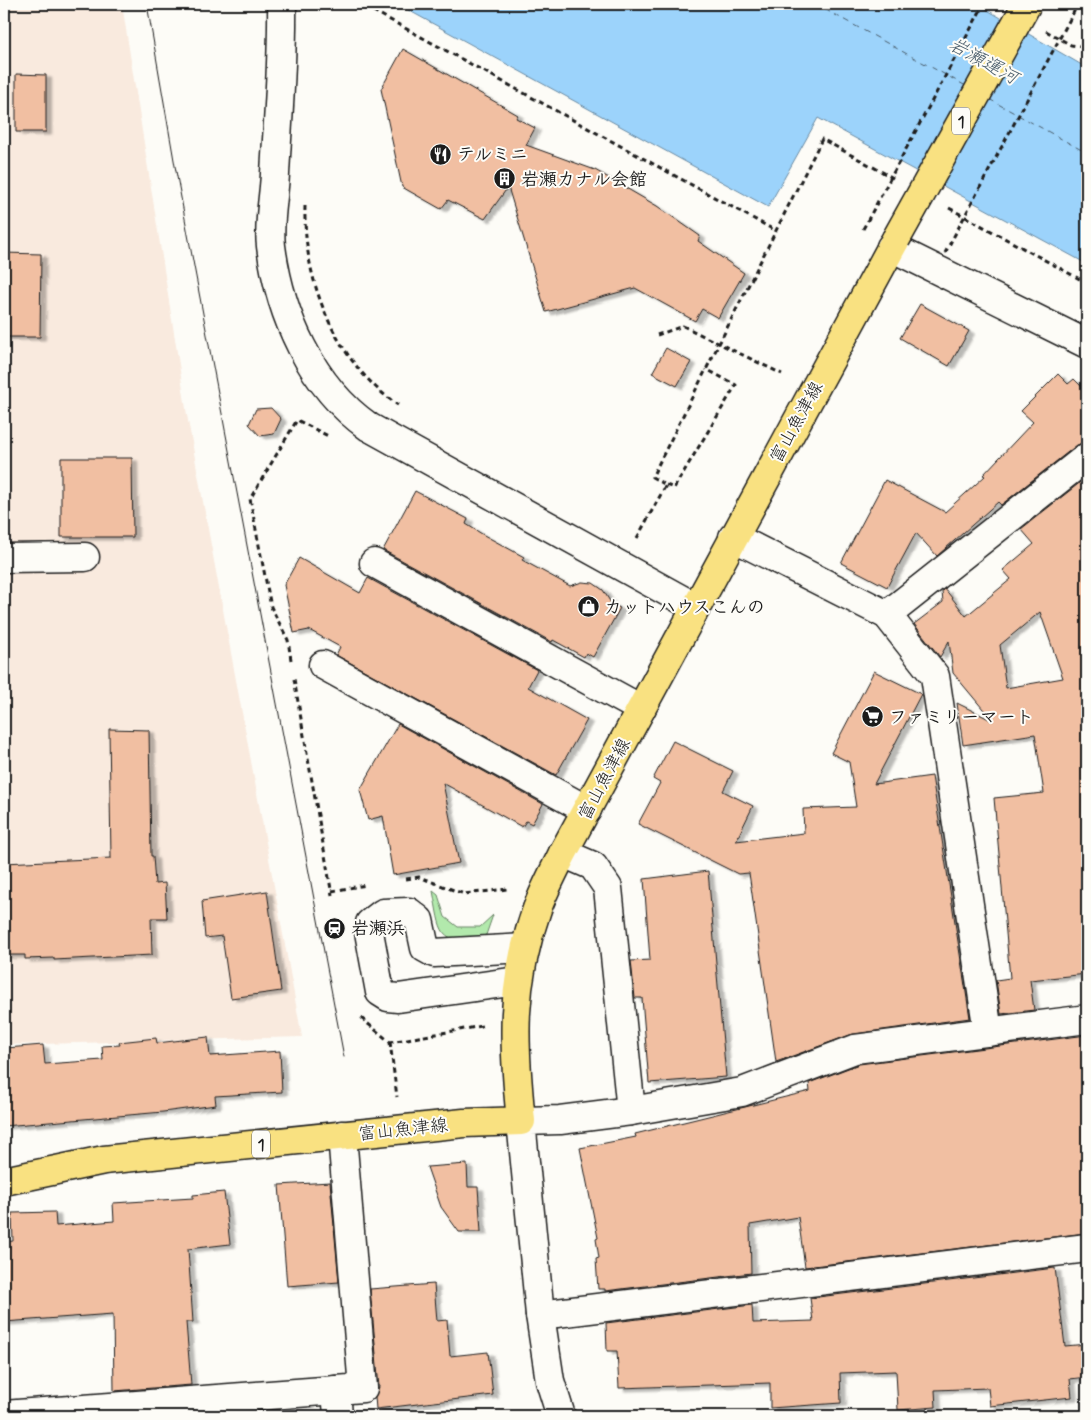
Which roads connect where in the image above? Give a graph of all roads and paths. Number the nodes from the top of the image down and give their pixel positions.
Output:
1 (282, 4) edge
2 (368, 4) edge
3 (984, 4) edge
4 (1027, 4) edge
5 (1078, 4) edge
6 (899, 181) dead end
7 (306, 197) dead end
8 (942, 204) dead end
9 (863, 229) dead end
10 (776, 231) junction
11 (894, 243) junction
12 (946, 253) dead end
13 (1087, 283) edge
14 (657, 335) dead end
15 (720, 342) junction
16 (1087, 344) edge
17 (706, 369) junction
18 (782, 374) dead end
19 (399, 406) dead end
20 (335, 440) dead end
21 (1087, 457) edge
22 (666, 485) junction
23 (629, 533) dead end
24 (733, 537) junction
25 (637, 538) junction
26 (645, 543) dead end
27 (85, 557) dead end
28 (4, 558) edge
29 (374, 563) dead end
30 (695, 607) junction
31 (887, 615) junction
32 (323, 665) dead end
33 (641, 709) junction
34 (587, 810) junction
35 (563, 853) junction
36 (332, 895) dead end
37 (525, 948) junction
38 (517, 981) junction
39 (1087, 1019) edge
40 (988, 1032) junction
41 (390, 1042) dead end
42 (397, 1097) dead end
43 (631, 1111) junction
44 (520, 1121) junction
45 (342, 1135) junction
46 (4, 1181) edge
47 (1087, 1248) edge
48 (540, 1315) junction
49 (336, 1390) junction
50 (119, 1411) edge
51 (4, 1415) edge
52 (338, 1416) edge
53 (561, 1416) edge

1 - 30 street
2 - 10 path
3 - 9 path, bridge
4 - 11 main road, 富山魚津線 / 1, bridge
5 - 12 path, bridge
6 - 10 path
7 - 19 path
8 - 13 path
10 - 15 path
11 - 16 street
11 - 24 main road, 富山魚津線 / 1
14 - 15 path
15 - 17 path
15 - 18 path
17 - 22 path
17 - 22 path
20 - 36 path
21 - 31 street
22 - 25 path
23 - 25 path
24 - 30 main road, 富山魚津線 / 1
24 - 31 street
25 - 26 path
27 - 28 street
29 - 33 street
30 - 33 main road, 富山魚津線 / 1
31 - 40 street
32 - 34 street
33 - 34 main road, 富山魚津線 / 1
34 - 35 main road, 富山魚津線 / 1
35 - 37 main road, 富山魚津線 / 1
35 - 43 street
37 - 38 main road, 富山魚津線 / 1
37 - 38 street
38 - 44 main road, 富山魚津線 / 1
39 - 40 street
40 - 43 street
41 - 42 path
43 - 44 street
44 - 45 main road, 富山魚津線 / 1
44 - 48 street
45 - 46 main road, 富山魚津線 / 1
45 - 49 street
47 - 48 street
48 - 53 street
49 - 50 street
49 - 52 street
50 - 51 street

